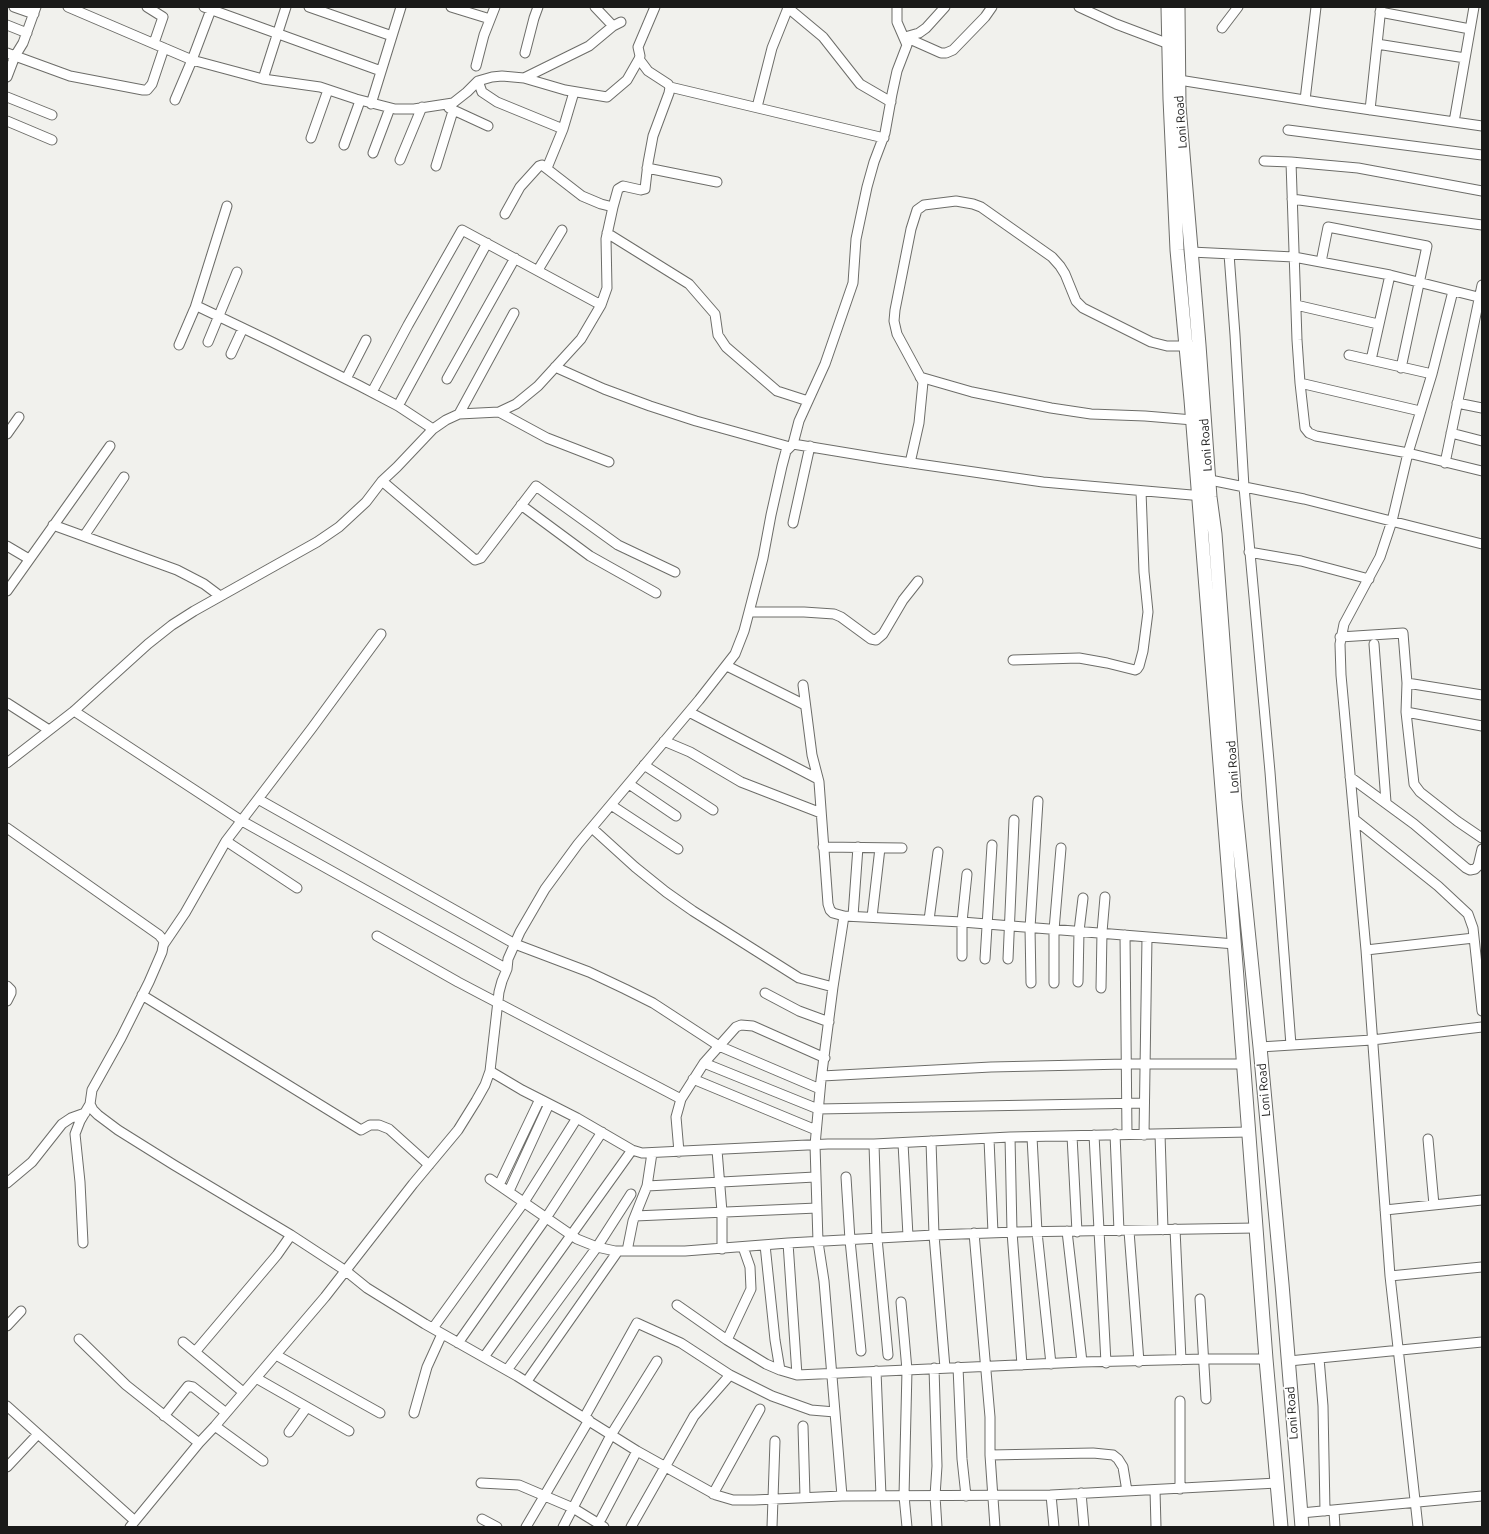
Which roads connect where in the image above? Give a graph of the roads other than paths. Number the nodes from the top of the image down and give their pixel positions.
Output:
1 (14, 7) edge
2 (68, 7) edge
3 (147, 7) edge
4 (286, 7) edge
5 (309, 7) edge
6 (401, 7) edge
7 (451, 7) edge
8 (495, 7) edge
9 (538, 7) edge
10 (595, 7) edge
11 (655, 7) edge
12 (897, 7) edge
13 (945, 7) edge
14 (992, 7) edge
15 (1079, 7) edge
16 (1168, 7) edge
17 (1178, 7) edge
18 (1238, 7) edge
19 (1316, 7) edge
20 (1474, 7) edge
21 (209, 8) edge
22 (788, 8) edge
23 (1381, 10) edge
24 (35, 11) edge
25 (490, 19) junction
26 (7, 25) edge
27 (1222, 28) dead end
28 (1470, 29) junction
29 (27, 33) junction
30 (278, 34) junction
31 (392, 36) junction
32 (905, 37) junction
33 (154, 43) junction
34 (1169, 44) junction
35 (1377, 44) junction
36 (164, 48) junction
37 (11, 54) edge
38 (525, 54) dead end
39 (1465, 58) junction
40 (639, 59) junction
41 (192, 60) junction
42 (476, 66) dead end
43 (381, 71) junction
44 (8, 72) edge
45 (524, 78) junction
46 (262, 79) junction
47 (1179, 80) junction
48 (478, 81) junction
49 (670, 87) junction
50 (328, 90) junction
51 (574, 92) junction
52 (7, 97) edge
53 (175, 100) dead end
54 (1305, 100) junction
55 (360, 101) junction
56 (891, 102) junction
57 (371, 104) junction
58 (444, 104) junction
59 (757, 107) junction
60 (390, 108) junction
61 (422, 108) junction
62 (1370, 110) junction
63 (453, 111) junction
64 (52, 116) dead end
65 (7, 121) edge
66 (1454, 122) junction
67 (488, 126) dead end
68 (1482, 126) edge
69 (563, 129) junction
70 (1288, 130) dead end
71 (311, 138) dead end
72 (884, 138) junction
73 (52, 140) dead end
74 (344, 145) dead end
75 (373, 153) dead end
76 (1482, 155) edge
77 (400, 160) dead end
78 (1264, 161) dead end
79 (1292, 162) junction
80 (436, 166) dead end
81 (547, 168) junction
82 (647, 168) junction
83 (717, 182) dead end
84 (1482, 191) edge
85 (1292, 199) junction
86 (227, 206) dead end
87 (613, 207) junction
88 (505, 214) dead end
89 (1482, 225) edge
90 (562, 230) dead end
91 (607, 233) junction
92 (486, 243) junction
93 (1191, 252) junction
94 (1229, 254) junction
95 (1294, 257) junction
96 (515, 258) junction
97 (1321, 262) junction
98 (538, 270) junction
99 (238, 272) dead end
100 (1390, 275) junction
101 (1420, 283) junction
102 (1482, 285) edge
103 (1453, 291) junction
104 (1481, 297) edge
105 (601, 305) junction
106 (1296, 305) junction
107 (195, 308) junction
108 (514, 313) dead end
109 (218, 317) junction
110 (1378, 324) junction
111 (243, 328) junction
112 (366, 340) dead end
113 (208, 342) dead end
114 (179, 345) dead end
115 (1199, 345) junction
116 (1186, 346) junction
117 (231, 354) dead end
118 (1349, 355) dead end
119 (1371, 360) junction
120 (555, 367) junction
121 (1401, 368) junction
122 (1432, 374) junction
123 (920, 378) junction
124 (346, 379) junction
125 (446, 379) dead end
126 (1300, 383) junction
127 (372, 392) junction
128 (808, 401) junction
129 (1457, 403) junction
130 (398, 406) junction
131 (1482, 408) edge
132 (499, 412) junction
133 (1420, 412) junction
134 (460, 414) junction
135 (19, 417) dead end
136 (1193, 420) junction
137 (433, 429) junction
138 (1451, 433) junction
139 (7, 434) edge
140 (1482, 441) edge
141 (110, 446) dead end
142 (791, 446) junction
143 (810, 446) junction
144 (1408, 453) junction
145 (609, 462) dead end
146 (910, 463) junction
147 (1445, 463) junction
148 (1482, 472) edge
149 (124, 478) dead end
150 (1203, 479) junction
151 (382, 481) junction
152 (1244, 487) junction
153 (1142, 491) junction
154 (1204, 496) junction
155 (521, 505) junction
156 (1392, 521) junction
157 (793, 523) dead end
158 (53, 525) junction
159 (84, 536) junction
160 (1482, 544) edge
161 (7, 546) edge
162 (1249, 552) junction
163 (29, 559) junction
164 (675, 572) dead end
165 (1369, 579) junction
166 (918, 581) dead end
167 (7, 591) edge
168 (656, 593) dead end
169 (220, 596) junction
170 (749, 612) junction
171 (381, 634) dead end
172 (1340, 636) junction
173 (1374, 644) dead end
174 (1013, 660) dead end
175 (727, 666) junction
176 (1406, 683) junction
177 (803, 686) dead end
178 (1482, 695) edge
179 (7, 703) edge
180 (805, 705) junction
181 (74, 711) junction
182 (689, 712) junction
183 (1406, 712) junction
184 (1482, 726) edge
185 (49, 730) junction
186 (664, 741) junction
187 (1225, 748) junction
188 (7, 763) edge
189 (644, 765) junction
190 (1350, 777) junction
191 (818, 779) junction
192 (629, 784) junction
193 (258, 799) junction
194 (1038, 801) dead end
195 (1386, 802) junction
196 (611, 805) junction
197 (713, 810) dead end
198 (821, 813) junction
199 (676, 816) dead end
200 (1014, 820) dead end
201 (1354, 820) junction
202 (242, 821) junction
203 (7, 828) edge
204 (592, 828) junction
205 (1482, 838) edge
206 (226, 841) junction
207 (992, 845) dead end
208 (823, 847) junction
209 (858, 847) junction
210 (880, 848) junction
211 (902, 848) dead end
212 (1061, 848) dead end
213 (678, 849) dead end
214 (1482, 849) edge
215 (938, 852) dead end
216 (967, 874) dead end
217 (297, 888) dead end
218 (1105, 897) dead end
219 (1083, 898) dead end
220 (848, 916) junction
221 (872, 918) junction
222 (929, 920) junction
223 (962, 922) junction
224 (986, 924) junction
225 (1009, 926) junction
226 (1030, 928) junction
227 (1054, 930) junction
228 (1080, 931) junction
229 (1102, 932) junction
230 (1125, 935) junction
231 (377, 936) dead end
232 (1147, 937) junction
233 (1474, 938) junction
234 (164, 944) junction
235 (515, 944) junction
236 (1235, 944) junction
237 (1366, 950) junction
238 (962, 956) dead end
239 (986, 959) dead end
240 (1008, 959) dead end
241 (1252, 963) junction
242 (1236, 965) junction
243 (507, 969) junction
244 (1078, 982) dead end
245 (1031, 983) dead end
246 (1054, 983) dead end
247 (7, 986) edge
248 (833, 987) junction
249 (1101, 988) dead end
250 (765, 993) dead end
251 (142, 995) junction
252 (7, 1001) edge
253 (498, 1002) junction
254 (1482, 1011) edge
255 (829, 1022) junction
256 (1482, 1027) edge
257 (1372, 1040) junction
258 (1291, 1045) junction
259 (719, 1046) junction
260 (1260, 1047) junction
261 (824, 1058) junction
262 (704, 1063) junction
263 (1126, 1064) junction
264 (1145, 1064) junction
265 (1244, 1064) junction
266 (490, 1071) junction
267 (822, 1076) junction
268 (693, 1078) junction
269 (820, 1089) junction
270 (540, 1099) junction
271 (681, 1099) junction
272 (1144, 1103) junction
273 (90, 1104) junction
274 (549, 1104) junction
275 (1126, 1104) junction
276 (818, 1109) junction
277 (85, 1113) junction
278 (577, 1118) junction
279 (816, 1130) junction
280 (602, 1132) junction
281 (1249, 1132) junction
282 (1115, 1134) junction
283 (1126, 1134) junction
284 (1144, 1134) junction
285 (1160, 1134) junction
286 (1094, 1135) junction
287 (1072, 1136) junction
288 (1010, 1137) junction
289 (1032, 1137) junction
290 (989, 1139) junction
291 (1428, 1139) dead end
292 (930, 1141) junction
293 (903, 1143) junction
294 (874, 1144) junction
295 (815, 1145) junction
296 (632, 1150) junction
297 (717, 1150) junction
298 (679, 1152) junction
299 (652, 1153) junction
300 (429, 1165) junction
301 (815, 1177) junction
302 (846, 1177) dead end
303 (490, 1179) dead end
304 (720, 1182) junction
305 (7, 1183) edge
306 (499, 1185) junction
307 (647, 1186) junction
308 (509, 1191) junction
309 (631, 1194) dead end
310 (1482, 1200) edge
311 (524, 1202) junction
312 (1434, 1205) junction
313 (817, 1208) junction
314 (1385, 1210) junction
315 (722, 1212) junction
316 (635, 1216) junction
317 (546, 1218) junction
318 (1255, 1228) junction
319 (1163, 1230) junction
320 (1175, 1230) junction
321 (1067, 1231) junction
322 (1098, 1231) junction
323 (1124, 1231) junction
324 (1012, 1232) junction
325 (1037, 1232) junction
326 (1077, 1232) junction
327 (974, 1233) junction
328 (993, 1233) junction
329 (291, 1235) junction
330 (570, 1235) junction
331 (934, 1235) junction
332 (908, 1236) junction
333 (877, 1238) junction
334 (850, 1240) junction
335 (818, 1242) junction
336 (83, 1243) dead end
337 (788, 1243) junction
338 (765, 1245) junction
339 (597, 1247) junction
340 (743, 1247) junction
341 (722, 1249) junction
342 (623, 1251) junction
343 (1482, 1267) edge
344 (346, 1271) junction
345 (1390, 1276) junction
346 (1200, 1299) dead end
347 (901, 1302) dead end
348 (677, 1305) dead end
349 (21, 1311) dead end
350 (7, 1326) edge
351 (433, 1328) junction
352 (442, 1334) junction
353 (79, 1339) dead end
354 (727, 1340) junction
355 (182, 1342) dead end
356 (1482, 1342) edge
357 (458, 1343) junction
358 (1397, 1350) junction
359 (861, 1351) dead end
360 (195, 1352) junction
361 (276, 1354) junction
362 (888, 1355) dead end
363 (484, 1357) junction
364 (1319, 1358) junction
365 (1204, 1359) junction
366 (1181, 1360) junction
367 (1266, 1360) junction
368 (1288, 1360) junction
369 (657, 1361) dead end
370 (1082, 1362) junction
371 (1106, 1362) junction
372 (1139, 1362) junction
373 (1051, 1364) junction
374 (1022, 1365) junction
375 (986, 1366) junction
376 (958, 1367) junction
377 (934, 1368) junction
378 (945, 1368) junction
379 (507, 1370) junction
380 (780, 1370) junction
381 (908, 1370) junction
382 (876, 1372) junction
383 (832, 1373) junction
384 (730, 1374) junction
385 (797, 1375) junction
386 (256, 1378) junction
387 (527, 1381) junction
388 (243, 1392) junction
389 (1206, 1400) dead end
390 (1180, 1401) dead end
391 (7, 1406) edge
392 (307, 1407) junction
393 (760, 1409) dead end
394 (225, 1412) junction
395 (835, 1412) junction
396 (380, 1413) dead end
397 (414, 1413) dead end
398 (164, 1416) junction
399 (586, 1419) junction
400 (215, 1426) junction
401 (803, 1426) dead end
402 (349, 1431) dead end
403 (289, 1432) dead end
404 (38, 1434) junction
405 (612, 1435) junction
406 (776, 1441) dead end
407 (199, 1443) junction
408 (637, 1451) junction
409 (990, 1455) junction
410 (263, 1461) dead end
411 (7, 1467) edge
412 (665, 1467) junction
413 (481, 1483) dead end
414 (1277, 1483) junction
415 (1180, 1488) junction
416 (1155, 1490) junction
417 (1127, 1491) junction
418 (1081, 1493) junction
419 (713, 1494) junction
420 (544, 1495) junction
421 (1051, 1495) junction
422 (842, 1496) junction
423 (881, 1496) junction
424 (904, 1496) junction
425 (935, 1496) junction
426 (966, 1496) junction
427 (993, 1496) junction
428 (1482, 1496) edge
429 (805, 1497) junction
430 (774, 1499) junction
431 (1416, 1503) junction
432 (573, 1508) junction
433 (1330, 1511) junction
434 (1301, 1513) junction
435 (482, 1520) dead end
436 (603, 1523) edge
437 (133, 1524) edge
438 (497, 1527) edge
439 (526, 1527) edge
440 (563, 1527) edge
441 (631, 1527) edge
442 (772, 1527) edge
443 (907, 1527) edge
444 (937, 1527) edge
445 (995, 1527) edge
446 (1054, 1527) edge
447 (1084, 1527) edge
448 (1156, 1527) edge
449 (1281, 1527) edge
450 (1302, 1527) edge
451 (1335, 1527) edge
452 (1418, 1527) edge

1 - 24 street
2 - 33 street
3 - 33 street
4 - 30 street
5 - 31 street
6 - 31 street
7 - 25 street
8 - 25 street
9 - 38 street
10 - 45 street
11 - 40 street
12 - 32 street
13 - 32 street
14 - 32 street
15 - 34 street
16 - 34 highway, Loni Road
17 - 47 highway, Loni Road
18 - 27 street
19 - 54 street
20 - 28 street
21 - 30 street
21 - 41 street
22 - 56 street
22 - 59 street
23 - 28 street
23 - 35 street
24 - 29 street
25 - 42 street
26 - 29 street
28 - 39 street
29 - 37 street
30 - 43 street
30 - 46 street
31 - 43 street
32 - 56 street
33 - 36 street
34 - 116 highway, Loni Road
35 - 39 street
35 - 62 street
36 - 37 street
36 - 41 street
37 - 44 street
39 - 66 street
40 - 49 street
40 - 51 street
41 - 46 street
41 - 53 street
43 - 57 street
45 - 48 street
45 - 51 street
46 - 50 street
47 - 54 street
47 - 93 highway, Loni Road
48 - 58 street
48 - 69 street
49 - 59 street
49 - 82 street
50 - 55 street
50 - 71 street
51 - 69 street
52 - 64 street
54 - 62 street
55 - 57 street
55 - 74 street
56 - 72 street
57 - 60 street
58 - 61 street
58 - 63 street
59 - 72 street
60 - 61 street
60 - 75 street
61 - 77 street
62 - 66 street
63 - 67 street
63 - 80 street
65 - 73 street
66 - 68 street
69 - 81 street
70 - 76 street
72 - 128 street
78 - 79 street
79 - 84 street
79 - 85 street
81 - 87 street
81 - 88 street
82 - 83 street
82 - 87 street
85 - 89 street
85 - 95 street
86 - 107 street
87 - 91 street
90 - 98 street
91 - 105 street
91 - 128 street
92 - 96 street
92 - 127 street
92 - 130 street
93 - 94 street
93 - 115 highway, Loni Road
94 - 95 street
94 - 152 street
95 - 97 street
95 - 106 street
96 - 98 street
96 - 125 street
97 - 100 street
97 - 101 street
98 - 105 street
99 - 109 street
100 - 101 street
100 - 110 street
101 - 103 street
101 - 121 street
102 - 104 street
103 - 104 street
103 - 122 street
104 - 129 street
105 - 120 street
106 - 110 street
106 - 126 street
107 - 109 street
107 - 114 street
108 - 134 street
109 - 111 street
109 - 113 street
110 - 119 street
111 - 117 street
111 - 124 street
112 - 124 street
115 - 116 street
115 - 150 highway, Loni Road
116 - 123 street
116 - 136 highway, Loni Road
118 - 119 street
119 - 121 street
120 - 132 street
120 - 142 street
121 - 122 street
122 - 133 street
123 - 136 street
123 - 146 street
124 - 127 street
126 - 133 street
126 - 144 street
127 - 130 street
128 - 142 street
129 - 131 street
129 - 138 street
130 - 137 street
132 - 134 street
132 - 145 street
133 - 144 street
134 - 137 street
135 - 139 street
136 - 150 highway, Loni Road
137 - 151 street
138 - 140 street
138 - 147 street
141 - 158 street
142 - 143 street
142 - 170 street
143 - 146 street
143 - 157 street
144 - 147 street
144 - 156 street
146 - 153 street
147 - 148 street
149 - 159 street
150 - 152 street
150 - 154 highway, Loni Road
151 - 155 street
151 - 169 street
152 - 156 street
152 - 162 street
153 - 154 street
153 - 174 street
154 - 187 highway, Loni Road
155 - 164 street
155 - 168 street
156 - 160 street
156 - 165 street
158 - 159 street
158 - 163 street
159 - 169 street
161 - 163 street
162 - 165 street
162 - 258 street
163 - 167 street
165 - 172 street
166 - 170 street
169 - 181 street
170 - 175 street
171 - 193 street
172 - 176 street
172 - 190 street
173 - 195 street
175 - 180 street
175 - 182 street
176 - 178 street
176 - 183 street
177 - 180 street
179 - 185 street
180 - 191 street
181 - 185 street
181 - 202 street
182 - 186 street
182 - 191 street
183 - 184 street
183 - 205 street
185 - 188 street
186 - 189 street
186 - 198 street
187 - 236 highway, Loni Road
187 - 241 highway, Loni Road
189 - 192 street
189 - 197 street
190 - 195 street
190 - 201 street
191 - 198 street
192 - 196 street
192 - 199 street
193 - 202 street
193 - 235 street
194 - 226 street
195 - 214 street
196 - 204 street
196 - 213 street
198 - 208 street
200 - 225 street
201 - 233 street
201 - 237 street
202 - 206 street
202 - 243 street
203 - 234 street
204 - 235 street
204 - 248 street
206 - 217 street
206 - 234 street
207 - 224 street
208 - 209 street
208 - 220 street
209 - 210 street
209 - 220 street
210 - 211 street
210 - 221 street
212 - 227 street
215 - 222 street
216 - 223 street
218 - 229 street
219 - 228 street
220 - 221 street
220 - 248 street
221 - 222 street
222 - 223 street
223 - 224 street
223 - 238 street
224 - 225 street
224 - 239 street
225 - 226 street
225 - 240 street
226 - 227 street
226 - 245 street
227 - 228 street
227 - 246 street
228 - 229 street
228 - 244 street
229 - 230 street
229 - 249 street
230 - 232 street
230 - 263 street
231 - 253 street
232 - 236 street
232 - 264 street
233 - 237 street
233 - 254 street
234 - 251 street
235 - 243 street
235 - 259 street
236 - 242 highway, Loni Road
237 - 257 street
241 - 242 highway
241 - 260 highway, Loni Road
242 - 265 highway, Loni Road
243 - 253 street
247 - 252 street
248 - 255 street
250 - 255 street
251 - 273 street
251 - 300 street
253 - 266 street
253 - 271 street
255 - 261 street
256 - 257 street
257 - 258 street
257 - 314 street
258 - 260 street
259 - 261 street
259 - 262 street
259 - 269 street
260 - 368 highway, Loni Road
261 - 267 street
262 - 268 street
262 - 276 street
263 - 264 street
263 - 267 street
263 - 275 street
264 - 265 street
264 - 272 street
265 - 281 highway, Loni Road
266 - 270 street
266 - 300 street
267 - 269 street
268 - 271 street
268 - 279 street
269 - 276 street
270 - 274 street
270 - 306 street
271 - 298 street
272 - 275 street
272 - 284 street
273 - 277 street
273 - 329 street
274 - 278 street
274 - 308 street
275 - 276 street
275 - 283 street
276 - 279 street
277 - 305 street
277 - 336 street
278 - 280 street
278 - 311 street
279 - 295 street
280 - 296 street
280 - 317 street
281 - 285 street
281 - 318 highway, Loni Road
282 - 283 street
282 - 286 street
282 - 323 street
283 - 284 street
284 - 285 street
285 - 319 street
286 - 287 street
286 - 322 street
287 - 289 street
287 - 326 street
288 - 289 street
288 - 290 street
288 - 324 street
289 - 325 street
290 - 292 street
290 - 328 street
291 - 312 street
292 - 293 street
292 - 331 street
293 - 294 street
293 - 332 street
294 - 295 street
294 - 333 street
295 - 297 street
295 - 301 street
296 - 299 street
296 - 330 street
297 - 298 street
297 - 304 street
298 - 299 street
299 - 307 street
300 - 344 street
301 - 304 street
301 - 313 street
302 - 334 street
303 - 306 street
304 - 307 street
304 - 315 street
306 - 308 street
307 - 316 street
308 - 311 street
309 - 339 street
310 - 312 street
311 - 317 street
311 - 351 street
312 - 314 street
313 - 315 street
313 - 335 street
314 - 345 street
315 - 316 street
315 - 341 street
316 - 342 street
317 - 330 street
317 - 357 street
318 - 320 street
318 - 367 highway, Loni Road
319 - 320 street
319 - 323 street
320 - 366 street
321 - 325 street
321 - 326 street
321 - 370 street
322 - 323 street
322 - 326 street
322 - 371 street
323 - 372 street
324 - 325 street
324 - 328 street
324 - 374 street
325 - 373 street
327 - 328 street
327 - 331 street
327 - 375 street
329 - 344 street
329 - 360 street
330 - 339 street
330 - 363 street
331 - 332 street
331 - 378 street
332 - 333 street
333 - 334 street
333 - 362 street
334 - 335 street
334 - 359 street
335 - 337 street
335 - 383 street
337 - 338 street
337 - 385 street
338 - 340 street
338 - 380 street
339 - 342 street
339 - 379 street
340 - 341 street
340 - 354 street
341 - 342 street
342 - 387 street
343 - 345 street
344 - 351 street
344 - 361 street
345 - 358 street
346 - 365 street
347 - 381 street
348 - 354 street
349 - 350 street
351 - 352 street
352 - 357 street
352 - 397 street
353 - 398 street
354 - 380 street
355 - 360 street
356 - 358 street
357 - 363 street
358 - 364 street
358 - 431 street
360 - 388 street
361 - 386 street
361 - 396 street
363 - 379 street
364 - 368 street
364 - 433 street
365 - 366 street
365 - 367 street
365 - 389 street
366 - 372 street
367 - 414 highway, Loni Road
368 - 434 highway, Loni Road
369 - 405 street
370 - 371 street
370 - 373 street
371 - 372 street
373 - 374 street
374 - 375 street
375 - 376 street
375 - 409 street
376 - 378 street
376 - 426 street
377 - 378 street
377 - 381 street
377 - 425 street
379 - 387 street
380 - 385 street
381 - 382 street
381 - 424 street
382 - 383 street
382 - 423 street
383 - 385 street
383 - 395 street
384 - 395 street
384 - 399 street
384 - 412 street
386 - 388 street
386 - 392 street
387 - 399 street
388 - 394 street
390 - 415 street
391 - 404 street
392 - 402 street
392 - 403 street
393 - 419 street
394 - 398 street
394 - 400 street
395 - 422 street
398 - 407 street
399 - 405 street
399 - 420 street
400 - 407 street
400 - 410 street
401 - 429 street
404 - 411 street
404 - 437 street
405 - 408 street
405 - 432 street
406 - 430 street
407 - 437 street
408 - 412 street
408 - 436 street
409 - 417 street
409 - 427 street
412 - 419 street
412 - 441 street
413 - 420 street
414 - 415 street
414 - 449 highway, Loni Road
415 - 416 street
416 - 417 street
416 - 448 street
417 - 418 street
418 - 421 street
418 - 447 street
419 - 430 street
420 - 432 street
420 - 439 street
421 - 427 street
421 - 446 street
422 - 423 street
422 - 429 street
423 - 424 street
424 - 425 street
424 - 443 street
425 - 426 street
425 - 444 street
426 - 427 street
427 - 445 street
428 - 431 street
429 - 430 street
430 - 442 street
431 - 433 street
431 - 452 street
432 - 436 street
432 - 440 street
433 - 434 street
433 - 451 street
434 - 450 highway, Loni Road
435 - 438 street

